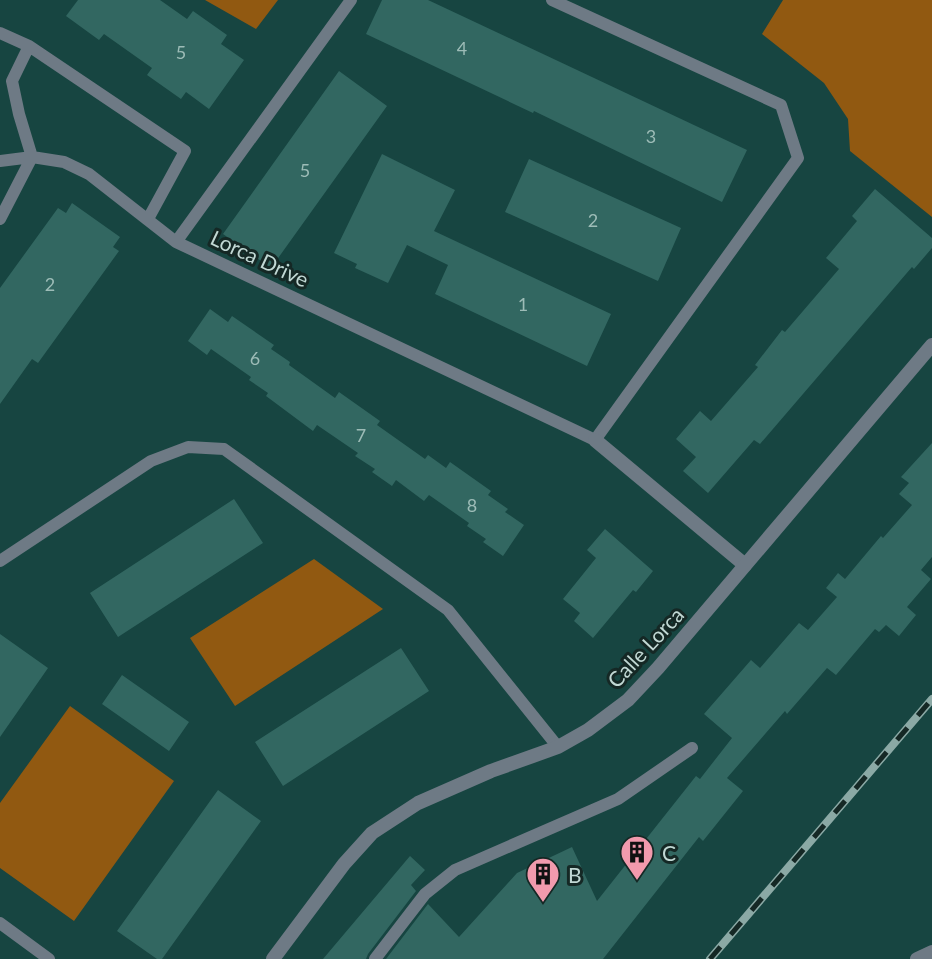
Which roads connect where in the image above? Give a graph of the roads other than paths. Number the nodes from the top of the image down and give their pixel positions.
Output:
1 (351, 0) edge
2 (552, 0) edge
3 (0, 33) edge
4 (29, 46) junction
5 (6, 84) edge
6 (32, 157) junction
7 (0, 161) edge
8 (0, 219) edge
9 (148, 219) junction
10 (176, 242) junction
11 (932, 345) edge
12 (595, 440) junction
13 (0, 561) edge
14 (745, 565) junction
15 (558, 747) junction
16 (692, 748) dead end
17 (0, 923) edge
18 (932, 952) edge
19 (49, 959) edge
20 (273, 959) edge
21 (375, 959) edge
22 (917, 959) edge

1 - 10 lane, Lorca Drive
2 - 12 lane
3 - 4 lane
4 - 5 lane
4 - 9 lane
5 - 6 lane
6 - 7 lane
6 - 8 lane
6 - 9 lane
9 - 10 lane
10 - 12 lane, Lorca Drive
11 - 14 street, Calle Lorca
12 - 14 street, Lorca Drive
13 - 15 lane
14 - 15 street, Calle Lorca
15 - 20 street, Calle Lorca
16 - 21 lane
17 - 19 lane
18 - 22 street

